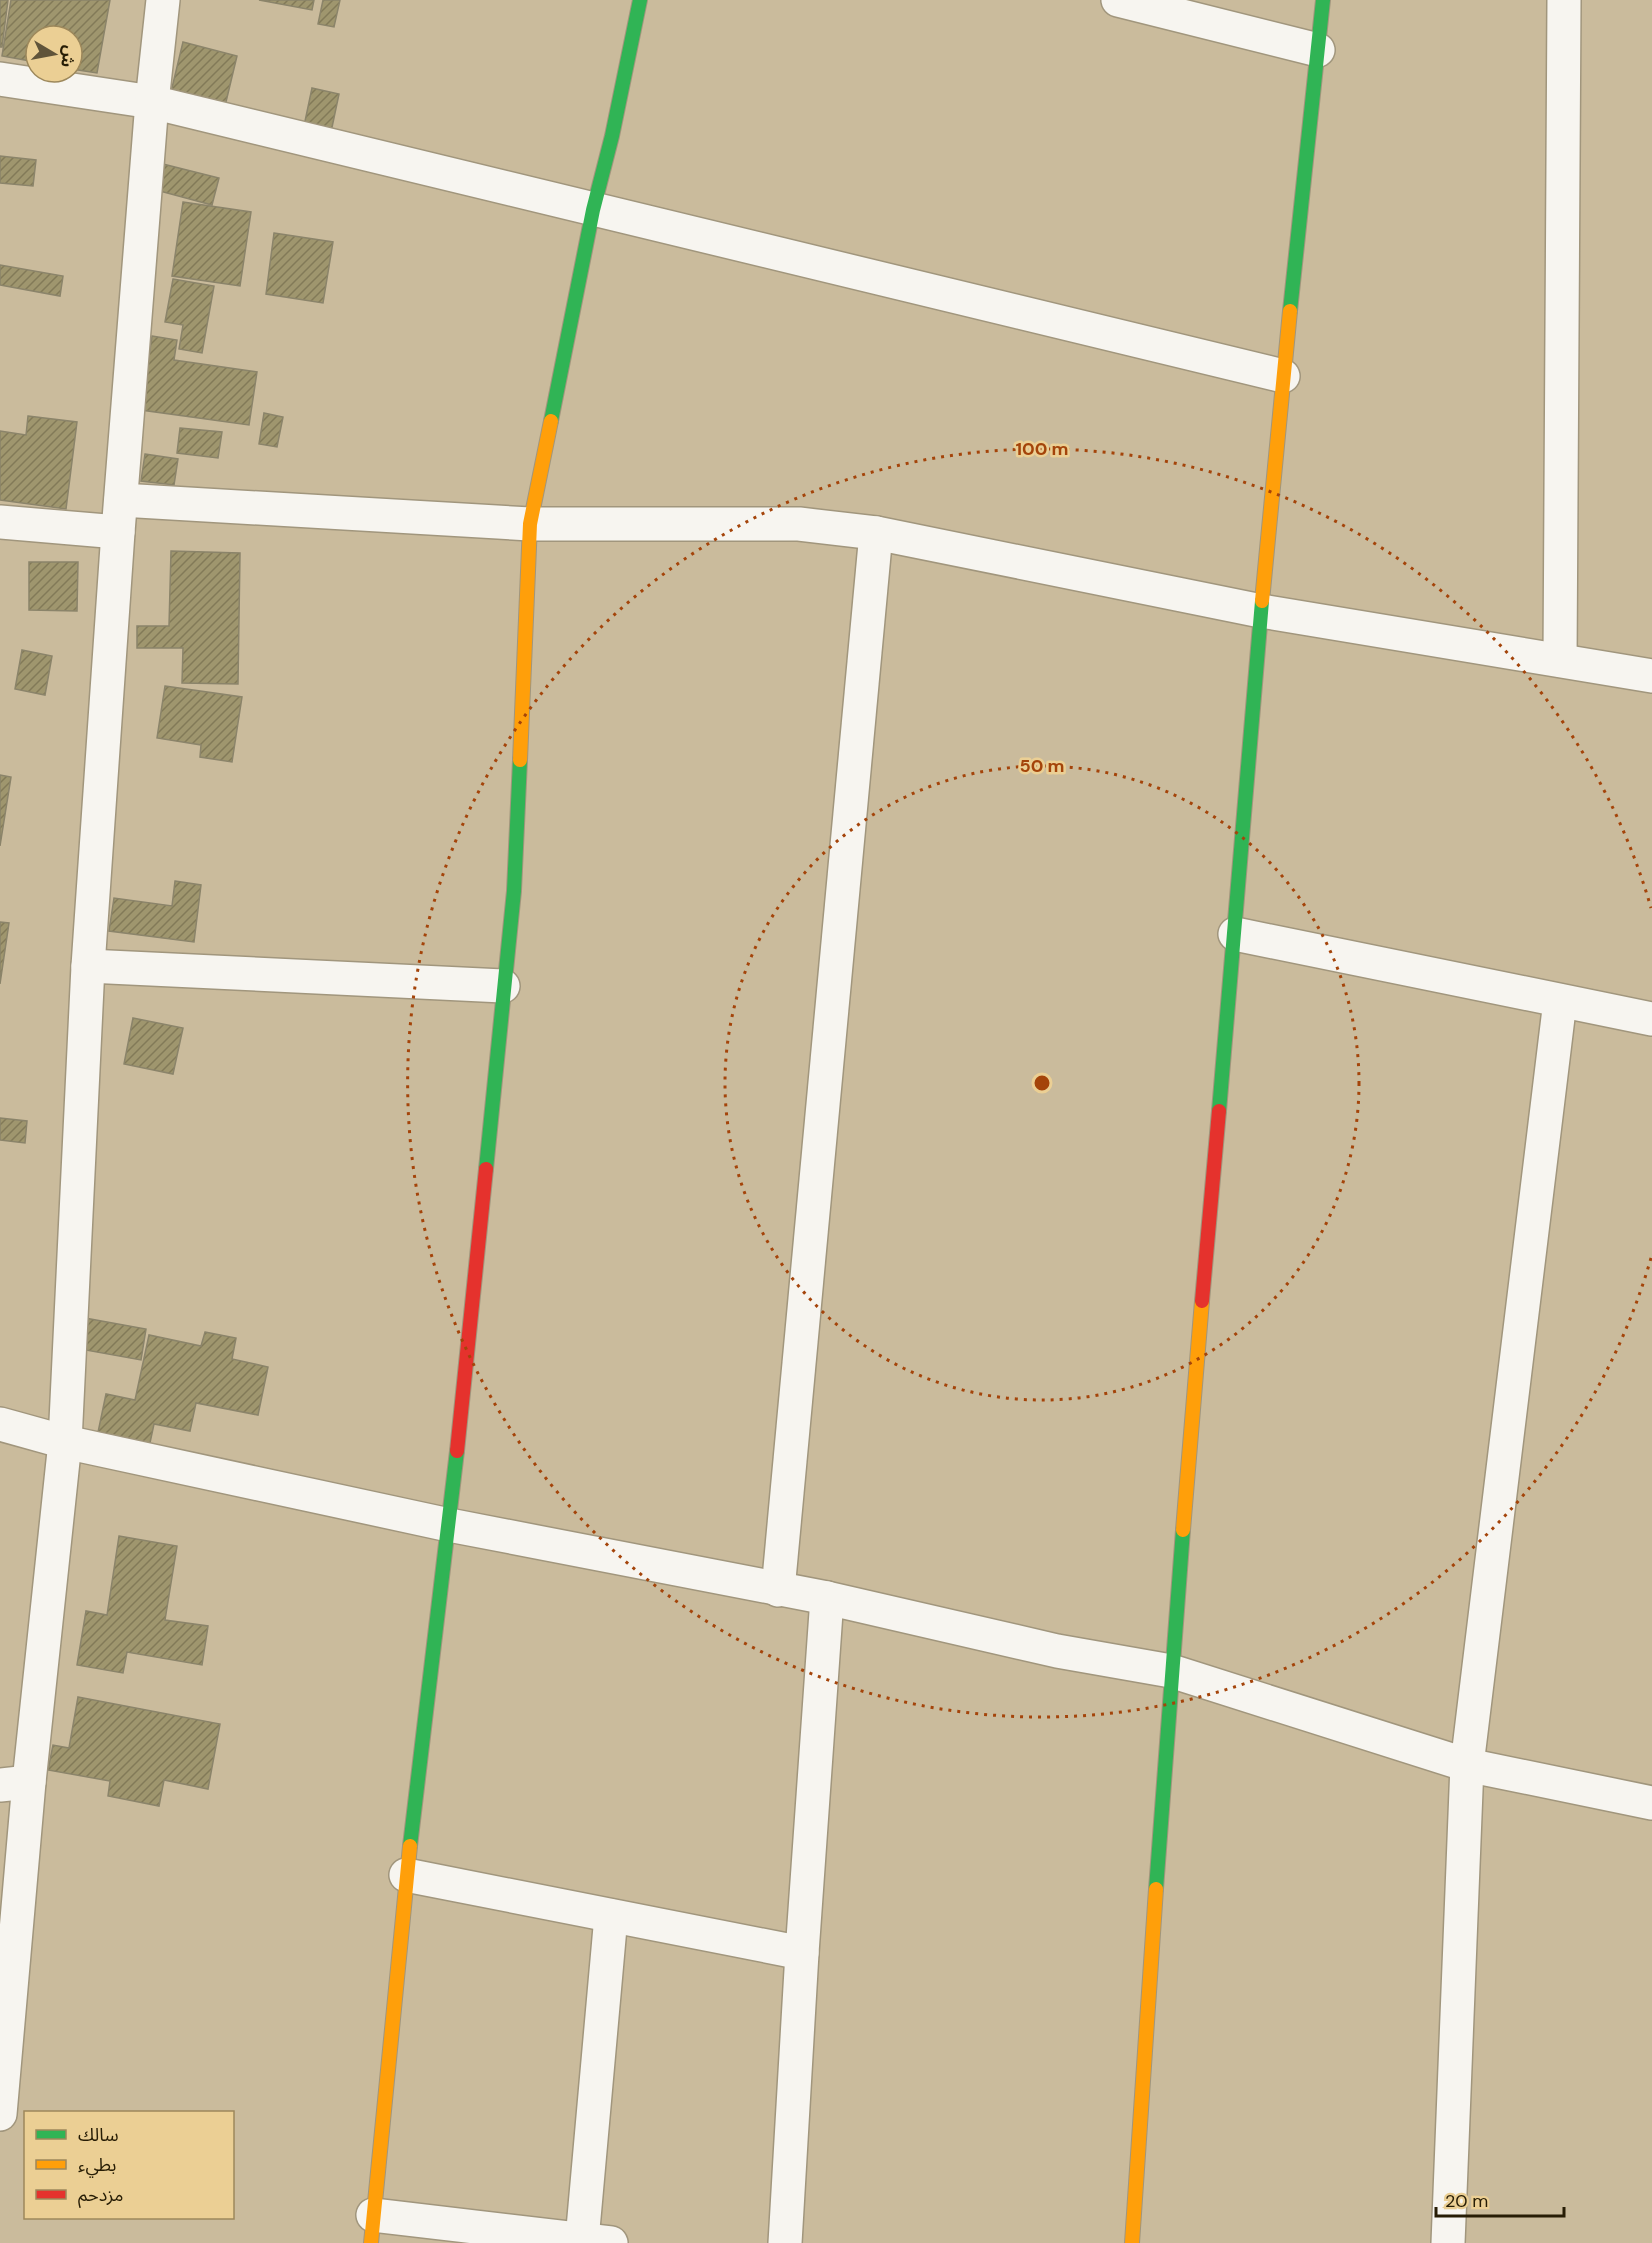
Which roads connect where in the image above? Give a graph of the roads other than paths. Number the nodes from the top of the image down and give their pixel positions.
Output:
1 (163, 0) edge
2 (640, 0) edge
3 (1118, 0) edge
4 (1323, 0) edge
5 (1564, 0) edge
6 (1318, 50) junction
7 (0, 79) edge
8 (152, 102) junction
9 (593, 210) junction
10 (1283, 375) junction
11 (121, 500) junction
12 (0, 522) edge
13 (530, 524) junction
14 (118, 532) junction
15 (876, 533) junction
16 (1262, 610) junction
17 (1560, 660) junction
18 (1652, 676) edge
19 (1235, 934) junction
20 (88, 966) junction
21 (504, 986) junction
22 (1560, 1001) junction
23 (1652, 1019) edge
24 (0, 1424) edge
25 (65, 1442) junction
26 (449, 1525) junction
27 (777, 1590) junction
28 (826, 1598) junction
29 (1171, 1671) junction
30 (1467, 1765) junction
31 (15, 1784) edge
32 (1652, 1803) edge
33 (406, 1875) junction
34 (611, 1916) junction
35 (802, 1953) junction
36 (0, 2114) edge
37 (372, 2229) edge
38 (597, 2241) edge
39 (785, 2243) edge
40 (1132, 2243) edge
41 (1449, 2243) edge

1 - 8 street
2 - 9 street
3 - 6 street
4 - 6 street
5 - 17 street
6 - 10 street
7 - 8 street
8 - 9 street
8 - 11 street
9 - 10 street
9 - 13 street
10 - 16 street
11 - 13 street
11 - 14 street
12 - 14 street
13 - 15 street
13 - 21 street
14 - 20 street
15 - 16 street
15 - 27 street
16 - 17 street
16 - 19 street
17 - 18 street
19 - 22 street
19 - 29 street
20 - 21 street
20 - 25 street
21 - 26 street
22 - 23 street
22 - 30 street
24 - 25 street
25 - 26 street
25 - 31 street
26 - 27 street
26 - 33 street
27 - 28 street
28 - 29 street
28 - 35 street
29 - 30 street
29 - 40 street
30 - 32 street
30 - 41 street
31 - 36 street
33 - 34 street
33 - 37 street
34 - 35 street
34 - 38 street
35 - 39 street
37 - 38 street

